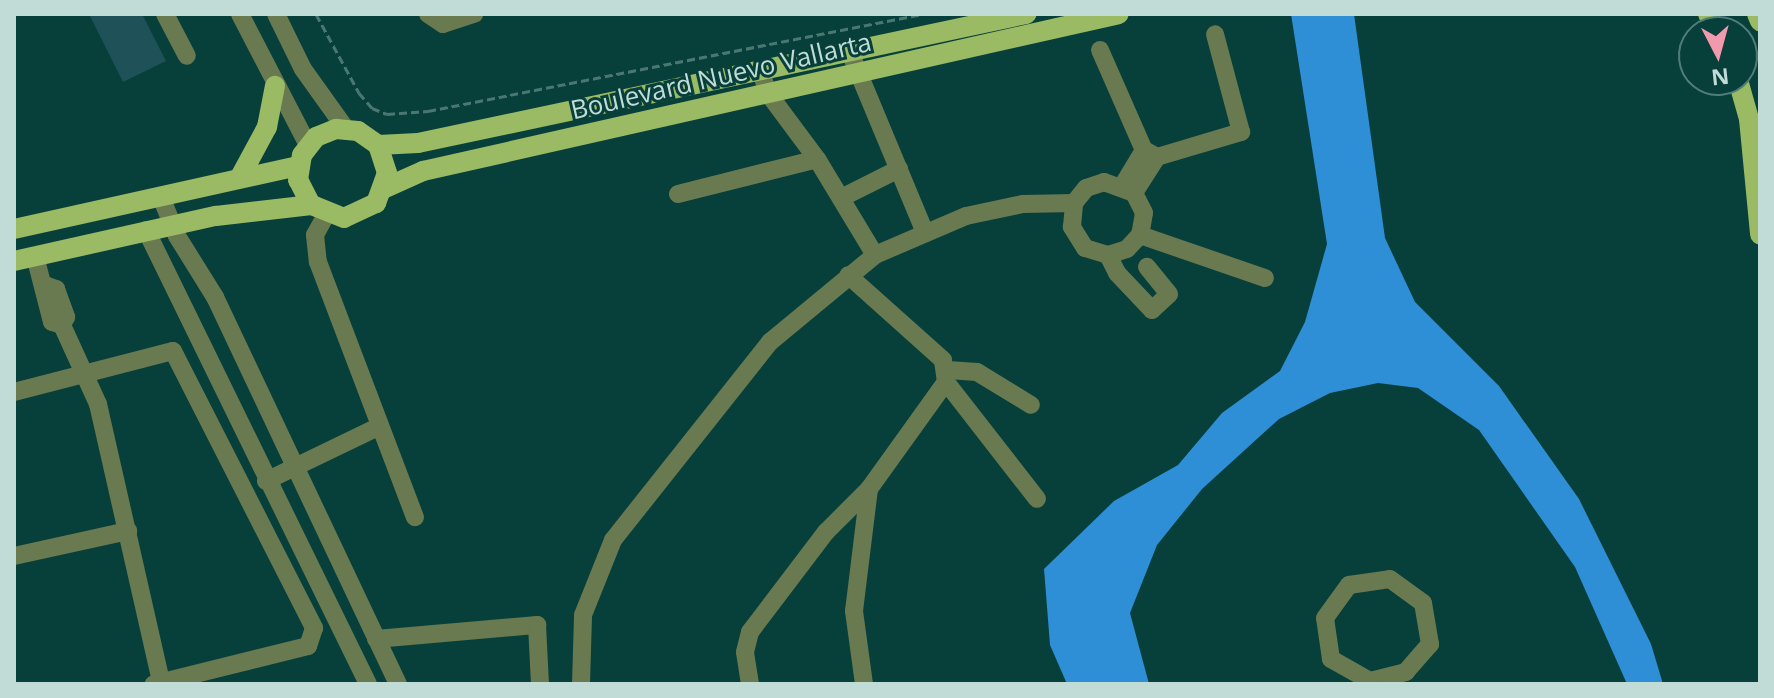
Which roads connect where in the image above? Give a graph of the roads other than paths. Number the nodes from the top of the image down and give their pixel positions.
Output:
1 (165, 14) edge
2 (240, 14) edge
3 (276, 14) edge
4 (474, 14) edge
5 (1026, 14) edge
6 (1119, 14) edge
7 (1757, 14) edge
8 (436, 19) edge
9 (1760, 21) edge
10 (1215, 34) dead end
11 (849, 50) junction
12 (1100, 50) dead end
13 (187, 56) dead end
14 (761, 70) junction
15 (854, 71) junction
16 (275, 86) junction
17 (767, 92) junction
18 (1743, 96) edge
19 (346, 129) junction
20 (308, 145) junction
21 (378, 145) junction
22 (1150, 153) junction
23 (817, 159) junction
24 (298, 166) junction
25 (899, 169) junction
26 (240, 177) junction
27 (385, 188) junction
28 (1129, 189) junction
29 (678, 194) dead end
30 (161, 197) junction
31 (841, 198) junction
32 (1074, 203) junction
33 (319, 210) junction
34 (1760, 224) edge
35 (172, 225) junction
36 (14, 229) edge
37 (146, 230) junction
38 (924, 230) junction
39 (1760, 234) edge
40 (1140, 235) junction
41 (875, 255) junction
42 (1108, 255) junction
43 (35, 256) junction
44 (14, 261) edge
45 (1147, 267) dead end
46 (848, 275) junction
47 (1265, 278) dead end
48 (84, 376) junction
49 (947, 376) junction
50 (14, 392) edge
51 (1031, 405) dead end
52 (378, 427) junction
53 (295, 467) junction
54 (266, 481) junction
55 (869, 489) junction
56 (1037, 499) dead end
57 (415, 517) dead end
58 (128, 531) junction
59 (14, 556) edge
60 (376, 639) junction
61 (1411, 678) edge
62 (157, 683) edge
63 (368, 684) edge
64 (398, 684) edge
65 (540, 684) edge
66 (581, 684) edge
67 (750, 684) edge
68 (864, 684) edge

1 - 13 street
2 - 16 street
3 - 19 street
4 - 8 street
5 - 11 main road, Boulevard Nuevo Vallarta
6 - 15 main road, Boulevard Nuevo Vallarta
7 - 9 main road
10 - 22 street
11 - 14 main road, Boulevard Nuevo Vallarta
11 - 15 street
12 - 22 street
14 - 17 street
14 - 21 main road, Boulevard Nuevo Vallarta
15 - 17 main road, Boulevard Nuevo Vallarta
15 - 25 street
16 - 20 street
16 - 26 main road
17 - 23 street
17 - 27 main road, Boulevard Nuevo Vallarta
18 - 34 main road
19 - 20 main road
19 - 21 main road, Boulevard Nuevo Vallarta
20 - 24 main road
21 - 27 main road
22 - 28 street
23 - 29 street
23 - 31 street
24 - 26 main road
24 - 33 main road
25 - 31 street
25 - 38 street
26 - 30 main road
27 - 33 main road, Boulevard Nuevo Vallarta
28 - 32 street
28 - 40 street
30 - 35 street
30 - 36 main road
31 - 41 street
32 - 38 street
32 - 42 street
33 - 35 main road, Boulevard Nuevo Vallarta
33 - 52 street
34 - 39 main road
35 - 37 main road, Boulevard Nuevo Vallarta
35 - 53 street
37 - 43 main road, Boulevard Nuevo Vallarta
37 - 54 street
38 - 41 street
40 - 42 street
40 - 47 street
41 - 46 street
42 - 45 street
43 - 44 main road, Boulevard Nuevo Vallarta
43 - 48 street
46 - 49 street
46 - 66 street
48 - 50 street
48 - 58 street
48 - 62 street
49 - 51 street
49 - 55 street
49 - 56 street
52 - 53 street
52 - 57 street
53 - 54 street
53 - 60 street
54 - 63 street
55 - 67 street
55 - 68 street
58 - 59 street
58 - 62 street
60 - 64 street
60 - 65 street
61 - 61 street

